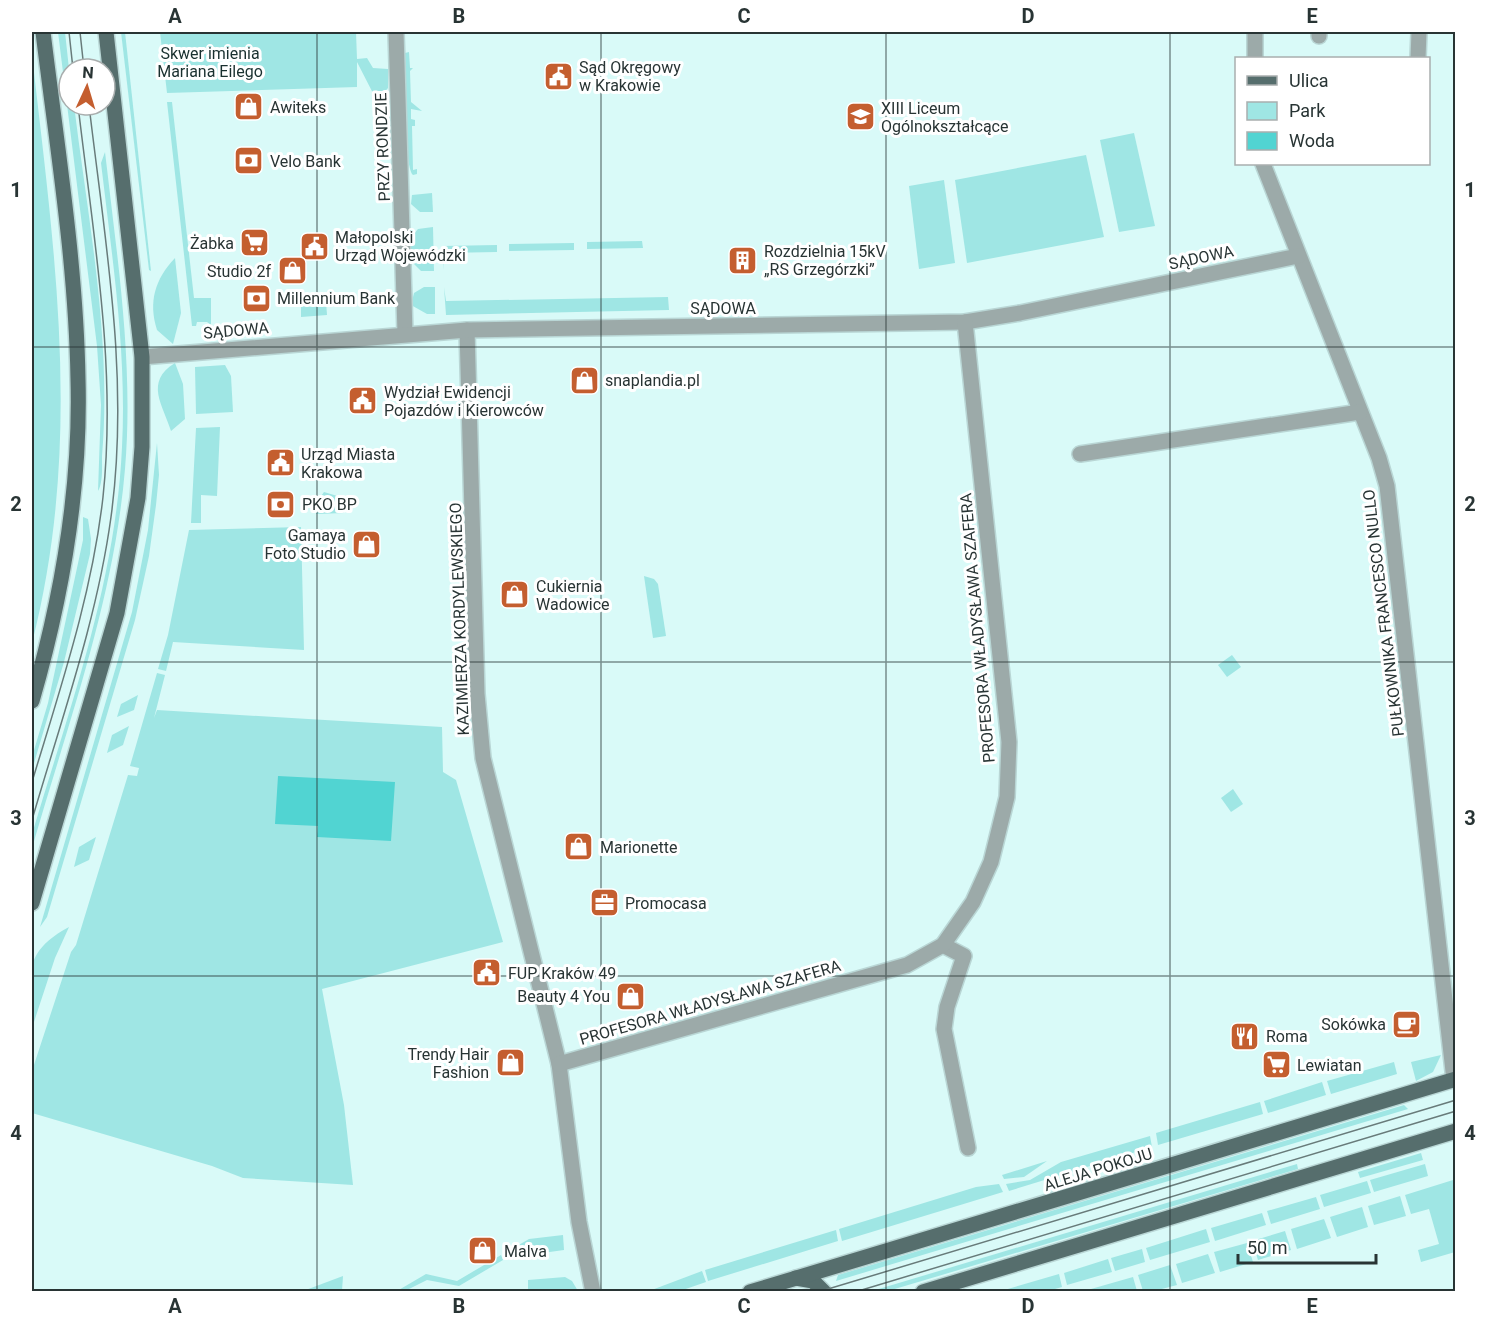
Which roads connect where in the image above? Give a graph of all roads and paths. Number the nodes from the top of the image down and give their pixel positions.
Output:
1 (43, 32) edge
2 (106, 32) edge
3 (396, 32) edge
4 (1255, 32) edge
5 (1419, 32) edge
6 (1255, 57) edge
7 (1418, 57) edge
8 (1263, 165) edge
9 (1299, 256) junction
10 (965, 322) junction
11 (467, 330) junction
12 (405, 333) junction
13 (142, 357) junction
14 (1360, 412) junction
15 (1080, 453) dead end
16 (32, 700) edge
17 (32, 903) edge
18 (943, 945) junction
19 (559, 1064) junction
20 (1455, 1080) edge
21 (1455, 1131) edge
22 (968, 1148) dead end
23 (792, 1279) junction
24 (593, 1292) edge
25 (750, 1292) edge
26 (824, 1292) edge
27 (923, 1292) edge

1 - 16 main road
2 - 13 main road
3 - 12 street, PRZY RONDZIE
4 - 6 street
5 - 7 street
8 - 9 street, PUŁKOWNIKA FRANCESCO NULLO
9 - 10 street, SĄDOWA
9 - 14 street, PUŁKOWNIKA FRANCESCO NULLO
10 - 11 street, SĄDOWA
10 - 18 street, PROFESORA WŁADYSŁAWA SZAFERA
11 - 12 street, SĄDOWA
11 - 19 street, KAZIMIERZA KORDYLEWSKIEGO
12 - 13 street, SĄDOWA
13 - 17 main road
14 - 15 street
14 - 20 street, PUŁKOWNIKA FRANCESCO NULLO
18 - 19 street, PROFESORA WŁADYSŁAWA SZAFERA
18 - 22 street
19 - 24 street, KAZIMIERZA KORDYLEWSKIEGO
20 - 23 main road, ALEJA POKOJU
21 - 27 main road
23 - 25 main road, ALEJA POKOJU
23 - 26 main road

